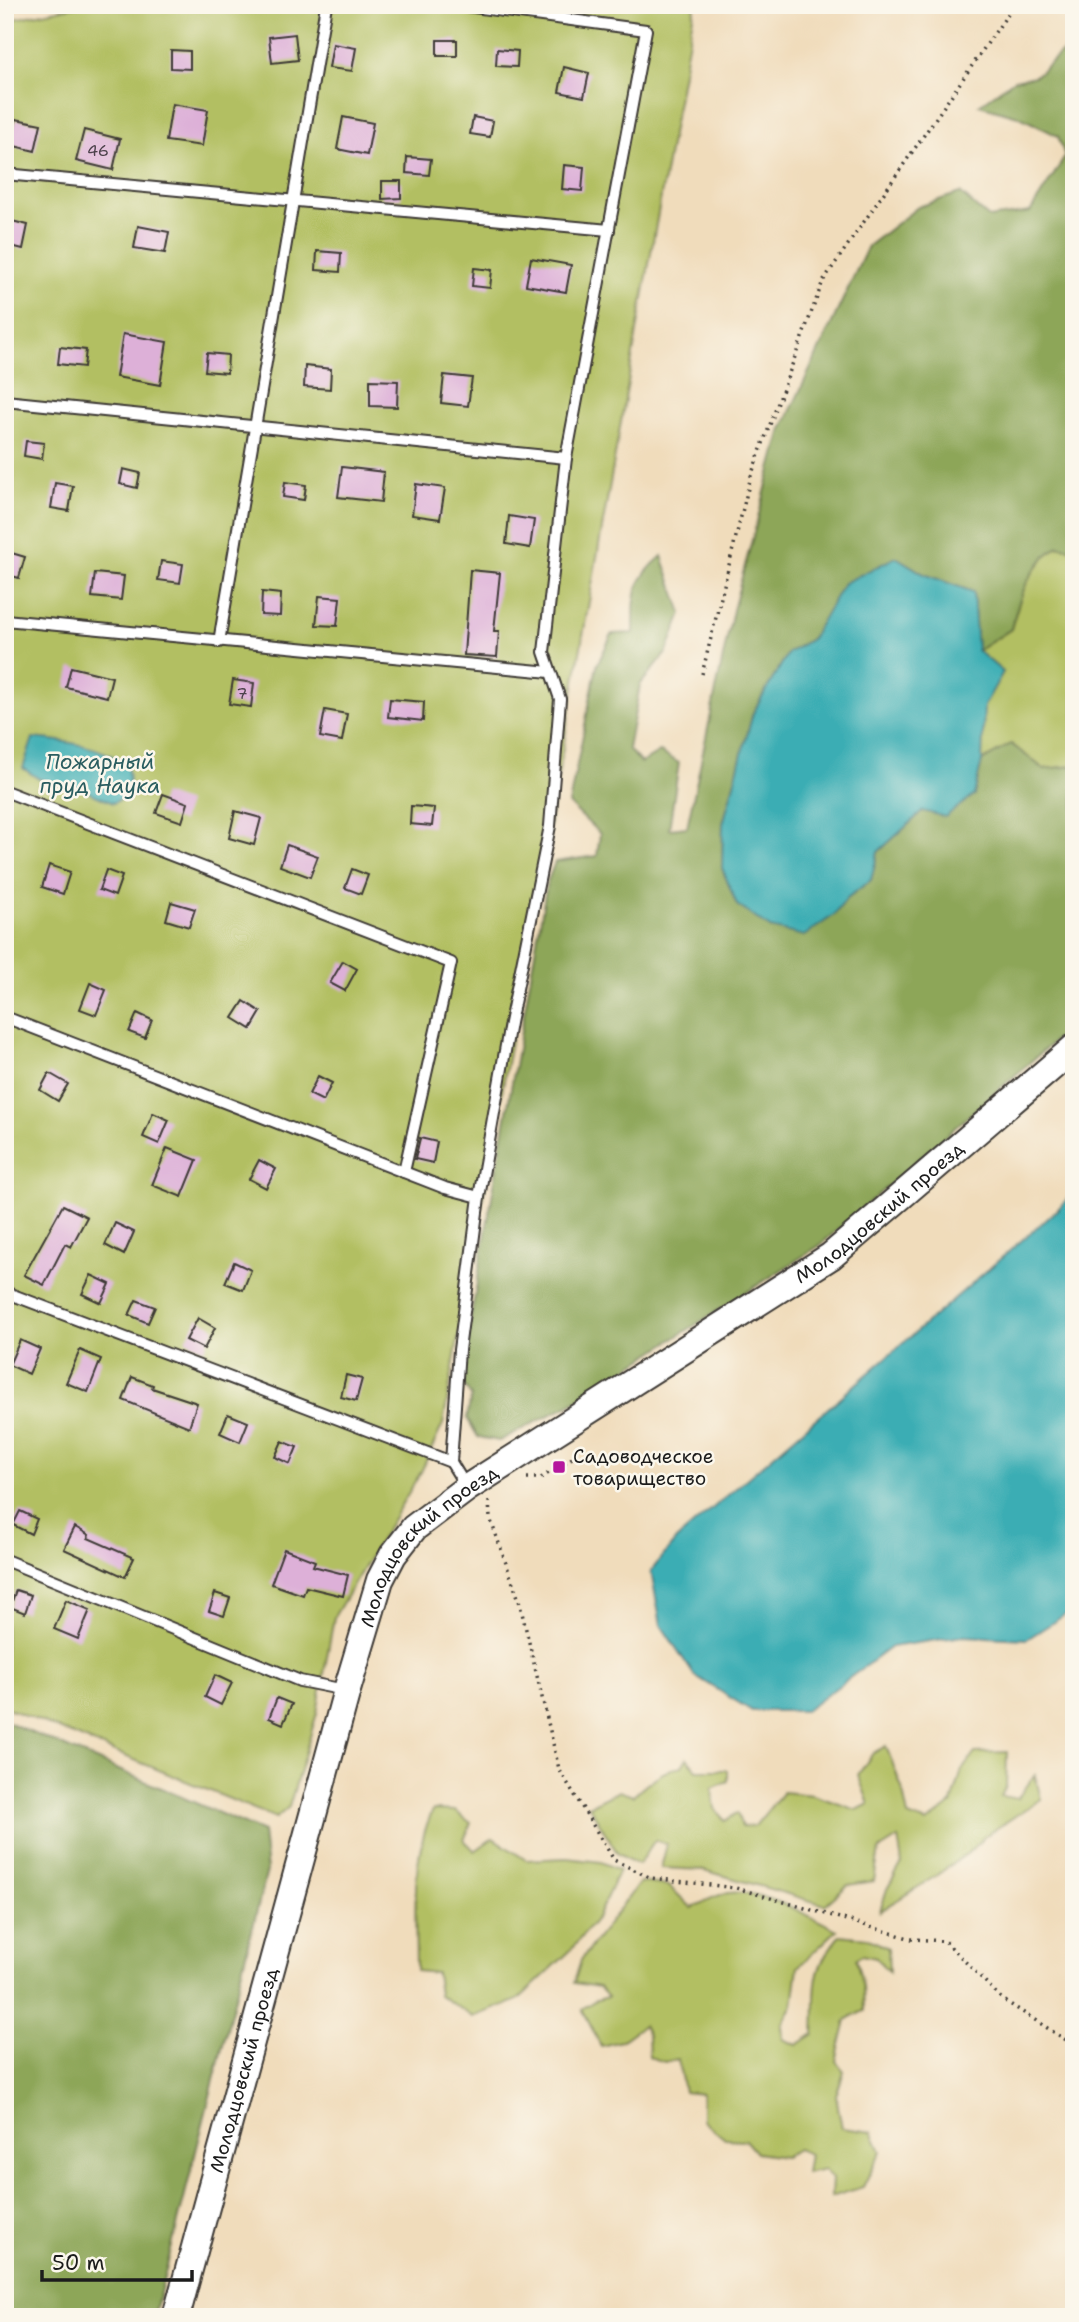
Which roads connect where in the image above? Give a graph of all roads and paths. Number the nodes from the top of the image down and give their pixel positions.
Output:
1 (20, 5) edge
2 (326, 5) edge
3 (459, 5) edge
4 (1014, 5) edge
5 (5, 8) edge
6 (5, 174) edge
7 (293, 200) junction
8 (609, 230) junction
9 (5, 401) edge
10 (255, 427) junction
11 (566, 458) junction
12 (5, 620) edge
13 (219, 642) junction
14 (550, 672) junction
15 (702, 674) dead end
16 (5, 791) edge
17 (5, 1017) edge
18 (1074, 1048) edge
19 (404, 1172) junction
20 (479, 1197) junction
21 (5, 1292) edge
22 (572, 1458) dead end
23 (451, 1462) junction
24 (518, 1481) dead end
25 (478, 1490) junction
26 (5, 1560) edge
27 (347, 1690) junction
28 (1074, 2045) edge
29 (176, 2317) edge

1 - 5 path
2 - 7 lane
3 - 8 lane
4 - 15 path
6 - 7 lane
7 - 8 lane
7 - 10 lane
8 - 11 lane
9 - 10 lane
10 - 11 lane
10 - 13 lane
11 - 14 lane
12 - 13 lane
13 - 14 lane
14 - 20 lane
16 - 19 lane
17 - 19 lane
18 - 25 street, Молодцовский проезд
19 - 20 lane
20 - 23 lane
21 - 23 lane
22 - 24 path
23 - 25 lane
25 - 27 street, Молодцовский проезд
25 - 28 path
26 - 27 lane
27 - 29 street, Молодцовский проезд

